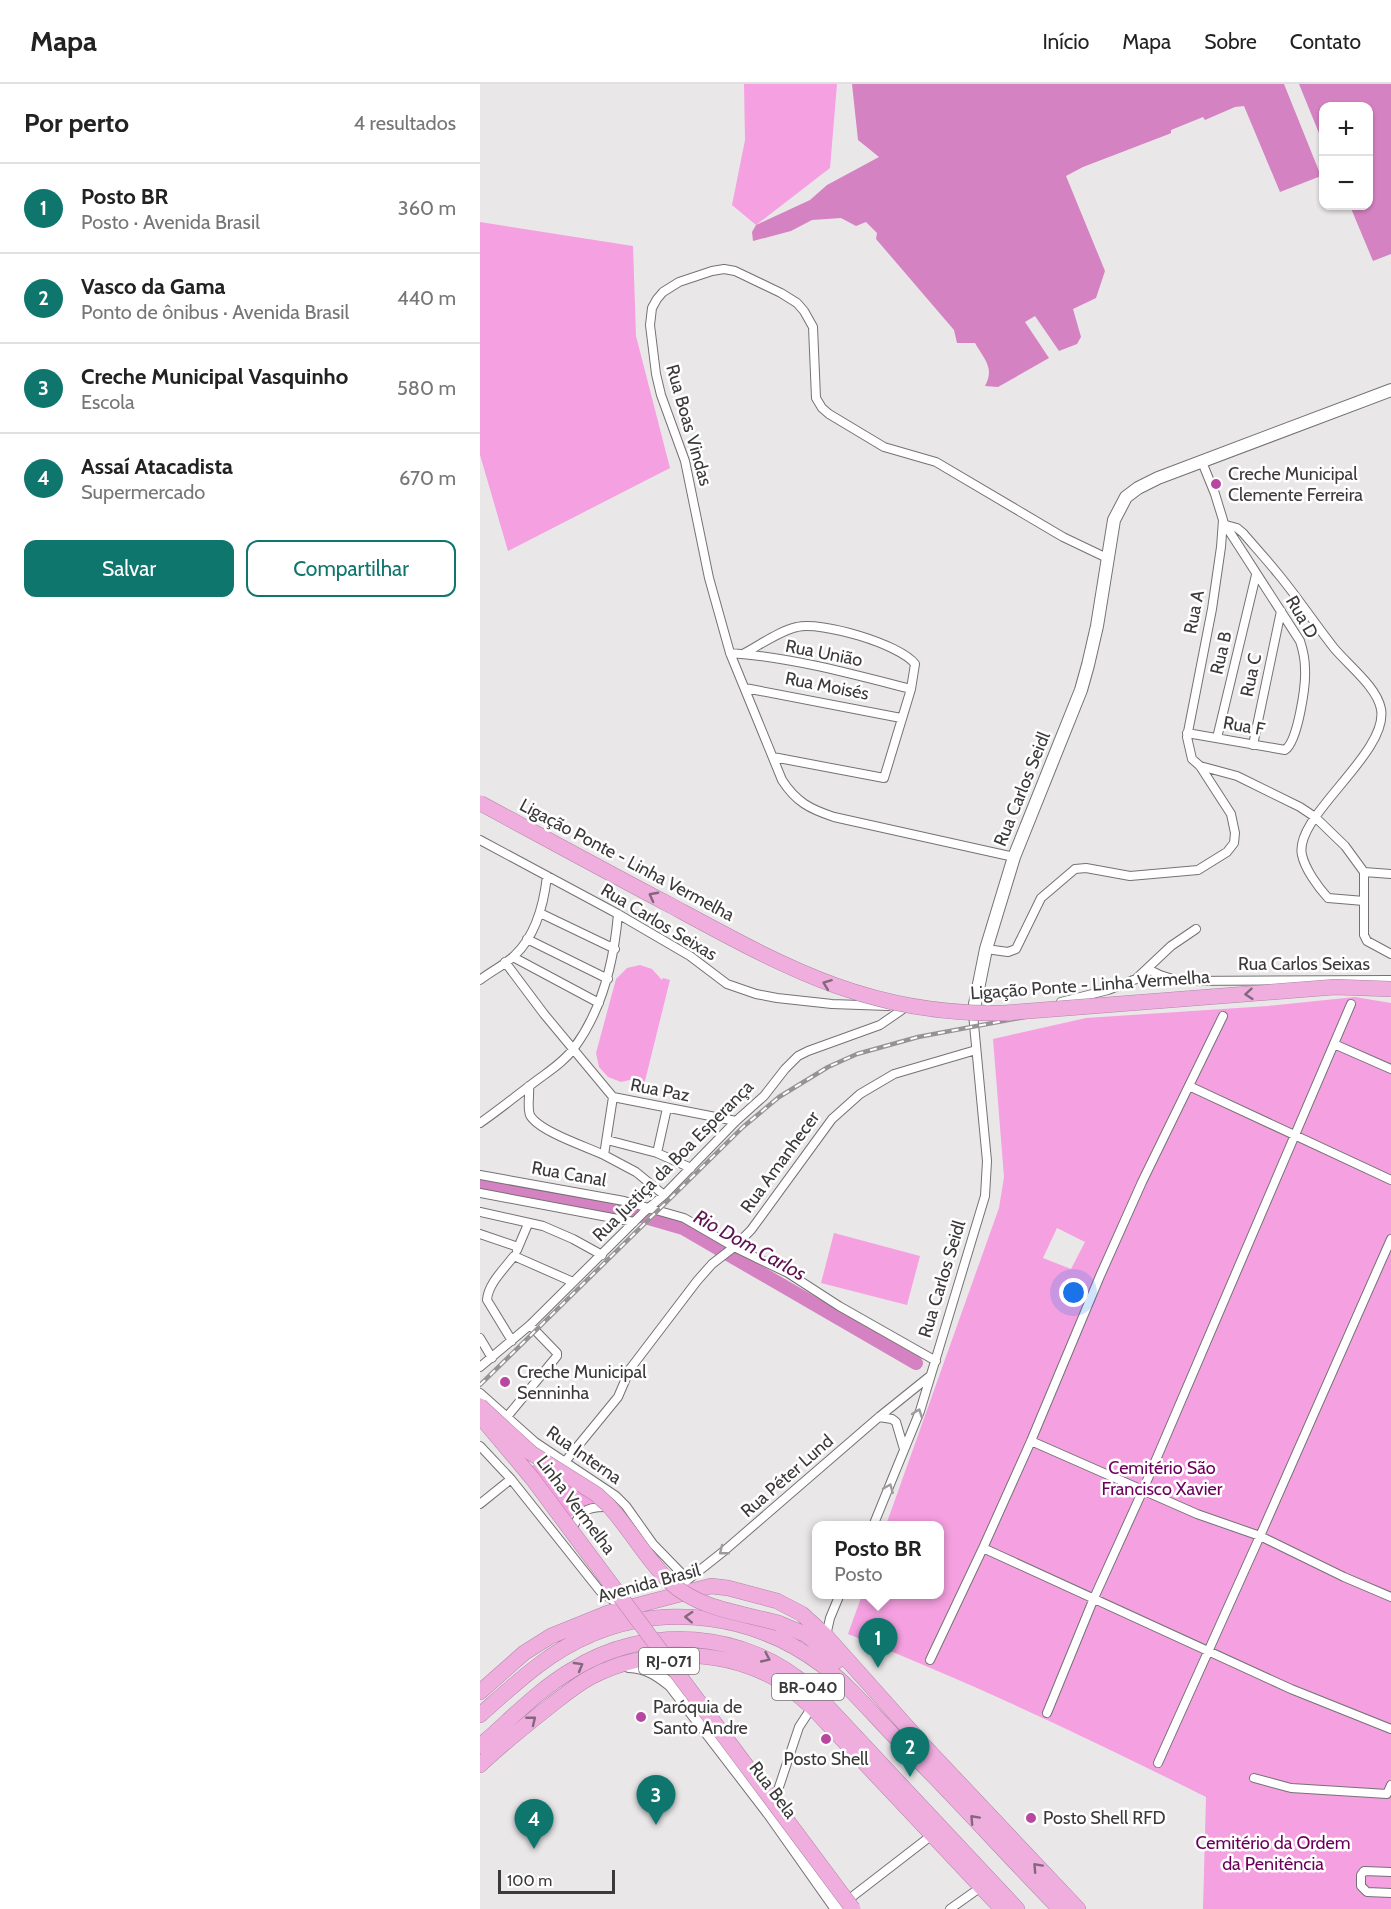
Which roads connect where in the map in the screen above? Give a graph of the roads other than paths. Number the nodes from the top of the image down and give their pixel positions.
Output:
1 (1391, 390) edge
2 (1202, 462) junction
3 (1224, 522) junction
4 (1107, 558) junction
5 (1256, 575) junction
6 (1281, 612) junction
7 (730, 653) junction
8 (743, 654) junction
9 (746, 688) junction
10 (911, 689) junction
11 (901, 718) junction
12 (1187, 733) junction
13 (1217, 738) junction
14 (1291, 743) joint
15 (1253, 745) junction
16 (773, 757) junction
17 (1200, 766) junction
18 (480, 803) edge
19 (1315, 818) junction
20 (480, 840) edge
21 (1014, 858) junction
22 (1364, 872) junction
23 (1391, 874) edge
24 (547, 876) junction
25 (1364, 901) junction
26 (540, 913) junction
27 (618, 914) junction
28 (1196, 929) dead end
29 (527, 939) junction
30 (615, 949) junction
31 (986, 949) junction
32 (1391, 954) edge
33 (509, 960) junction
34 (1148, 969) junction
35 (608, 979) junction
36 (480, 980) edge
37 (1391, 980) edge
38 (1391, 989) edge
39 (599, 1003) junction
40 (1351, 1004) dead end
41 (906, 1007) junction
42 (973, 1014) junction
43 (1222, 1016) dead end
44 (1334, 1044) junction
45 (573, 1050) junction
46 (976, 1050) junction
47 (1391, 1069) edge
48 (529, 1086) junction
49 (1189, 1086) junction
50 (613, 1097) junction
51 (667, 1108) junction
52 (736, 1121) junction
53 (480, 1123) edge
54 (1295, 1136) junction
55 (607, 1140) junction
56 (657, 1153) junction
57 (604, 1155) junction
58 (691, 1168) junction
59 (480, 1175) edge
60 (1391, 1180) edge
61 (480, 1193) edge
62 (664, 1196) junction
63 (480, 1212) edge
64 (641, 1215) junction
65 (528, 1224) junction
66 (480, 1234) edge
67 (1391, 1239) edge
68 (519, 1247) junction
69 (732, 1249) junction
70 (602, 1254) junction
71 (514, 1256) junction
72 (573, 1282) junction
73 (530, 1325) junction
74 (480, 1338) edge
75 (512, 1341) junction
76 (492, 1358) junction
77 (936, 1361) junction
78 (480, 1367) edge
79 (930, 1376) junction
80 (480, 1392) edge
81 (480, 1400) edge
82 (480, 1406) edge
83 (480, 1416) edge
84 (879, 1417) junction
85 (506, 1418) junction
86 (480, 1427) edge
87 (1031, 1441) junction
88 (480, 1446) edge
89 (904, 1449) junction
90 (564, 1463) junction
91 (511, 1479) junction
92 (1143, 1490) junction
93 (480, 1504) edge
94 (626, 1506) junction
95 (616, 1507) junction
96 (875, 1521) edge
97 (1260, 1536) junction
98 (565, 1547) junction
99 (984, 1548) junction
100 (684, 1581) junction
101 (600, 1591) junction
102 (1391, 1597) edge
103 (1094, 1598) junction
104 (664, 1599) junction
105 (838, 1599) edge
106 (633, 1606) junction
107 (592, 1619) junction
108 (826, 1636) junction
109 (578, 1640) junction
110 (1208, 1649) junction
111 (930, 1660) dead end
112 (616, 1666) junction
113 (480, 1692) edge
114 (480, 1702) edge
115 (812, 1707) junction
116 (1047, 1713) dead end
117 (480, 1715) edge
118 (1391, 1729) edge
119 (480, 1746) edge
120 (1158, 1763) dead end
121 (480, 1765) edge
122 (925, 1767) junction
123 (1254, 1778) dead end
124 (1391, 1785) edge
125 (770, 1814) junction
126 (932, 1835) junction
127 (1391, 1872) edge
128 (981, 1887) junction
129 (1391, 1893) edge
130 (837, 1909) edge
131 (844, 1909) edge
132 (852, 1909) edge
133 (950, 1909) edge
134 (1002, 1909) edge
135 (1017, 1909) edge
136 (1060, 1909) edge
137 (1078, 1909) edge

1 - 2 street, Rua Carlos Seidl
2 - 3 street, Rua A
2 - 4 street, Rua Carlos Seidl
3 - 5 street, Rua D
3 - 12 street, Rua A
3 - 19 street
4 - 7 street, Rua Boas Vindas
4 - 21 street, Rua Carlos Seidl
5 - 6 street, Rua D
5 - 13 street, Rua B
6 - 14 street, Rua D
6 - 15 street, Rua C
7 - 8 street, Rua União
7 - 9 street, Rua Boas Vindas
8 - 10 street, Rua União
8 - 10 street
9 - 11 street, Rua Moisés
9 - 16 street, Rua Boas Vindas
10 - 11 street
11 - 16 street
12 - 13 street, Rua F
12 - 17 street, Rua A
13 - 15 street, Rua F
14 - 15 street, Rua F
16 - 21 street, Rua Boas Vindas
17 - 19 street
17 - 31 street, Rua A
38 -> 18 highway, Ligação Ponte - Linha Vermelha, bridge
19 - 22 street
19 - 25 street
20 - 24 street, Rua Carlos Seixas
21 - 31 street, Rua Carlos Seidl
22 - 23 street
22 - 25 street
24 - 26 street
24 - 27 street, Rua Carlos Seixas
25 - 32 street
26 - 29 street
26 - 30 street
27 - 30 street
27 - 41 street, Rua Carlos Seixas
28 - 34 street, Rua Carlos Seixas
29 - 33 street
29 - 35 street
30 - 35 street
31 - 42 street, Rua Carlos Seidl
33 - 36 street
33 - 39 street
33 - 45 street
34 - 37 street, Rua Carlos Seixas
34 - 42 street, Rua Carlos Seixas
35 - 39 street
39 - 45 street
40 - 44 street
41 - 42 street, Rua Carlos Seixas
41 - 52 street, Rua Justiça da Boa Esperança
42 - 46 street, Rua Carlos Seidl
43 - 49 street
44 - 47 street
44 - 54 street
45 - 48 street
45 - 50 street
46 - 69 street, Rua Amanhecer
46 - 77 street, Rua Carlos Seidl
48 - 53 street
48 - 57 street
49 - 54 street
49 - 87 street
50 - 51 street, Rua Paz
50 - 55 street
51 - 52 street, Rua Paz
51 - 56 street
52 - 58 street, Rua Justiça da Boa Esperança
54 - 60 street
54 - 92 street
55 - 56 street
55 - 57 street
56 - 58 street
57 - 62 street
58 - 62 street, Rua Justiça da Boa Esperança
59 - 64 street, Rua Canal
61 - 64 street
62 - 64 street, Rua Justiça da Boa Esperança
63 - 65 street
64 - 69 street, Rua Canal
64 - 70 street, Rua Justiça da Boa Esperança
65 - 68 street
65 - 70 street
66 - 68 street
67 - 97 street
68 - 71 street
69 - 77 street, Rua Canal
69 - 90 street, Rua Amanhecer
70 - 72 street, Rua Justiça da Boa Esperança
71 - 72 street
71 - 75 street
72 - 73 street, Rua Justiça da Boa Esperança
73 - 75 street, Rua Justiça da Boa Esperança
73 - 85 street
74 - 76 street
75 - 76 street, Rua Justiça da Boa Esperança
76 - 78 street, Rua Justiça da Boa Esperança
77 - 79 street, Rua Carlos Seidl
79 - 84 street, Rua Péter Lund
89 -> 79 street, Rua Carlos Seidl
80 - 85 street, Rua Interna
81 - 95 street
82 - 122 highway, bridge
83 - 132 highway, Linha Vermelha / RJ-071, bridge
84 - 89 street
84 -> 100 street, Rua Péter Lund
85 - 90 street, Rua Interna
86 - 131 highway, Linha Vermelha / RJ-071
87 - 92 street
87 - 99 street
88 - 91 street
96 -> 89 street, Rua Carlos Seidl
90 - 94 street, Rua Interna
91 - 93 street
91 - 98 street
92 - 97 street
92 - 103 street
94 - 95 street
94 - 100 street, Rua Interna
95 - 98 street
95 - 100 street
97 - 102 street
97 - 110 street
98 - 101 street
99 - 103 street
99 - 111 street
100 - 104 street, Rua Péter Lund
101 - 106 street
101 - 107 street
103 - 110 street
103 - 116 street
104 - 106 highway, Avenida Brasil
104 - 108 highway, Avenida Brasil
105 - 108 street
106 - 107 highway, Avenida Brasil
107 - 113 highway, Avenida Brasil
137 -> 108 highway, Avenida Brasil
109 - 114 highway
109 - 117 highway, Avenida Brasil / BR-040
122 -> 109 highway, Avenida Brasil / BR-040
110 - 118 street
110 - 120 street
112 - 115 highway
121 -> 112 highway
112 - 125 street, Rua Bela
115 - 125 street
115 - 126 highway
119 -> 135 highway, BR-040
136 -> 122 highway, Avenida Brasil / BR-040
123 - 124 street
125 - 130 street, Rua Bela
126 - 128 highway
126 - 130 street
127 - 129 street
128 - 133 street
128 - 134 highway

